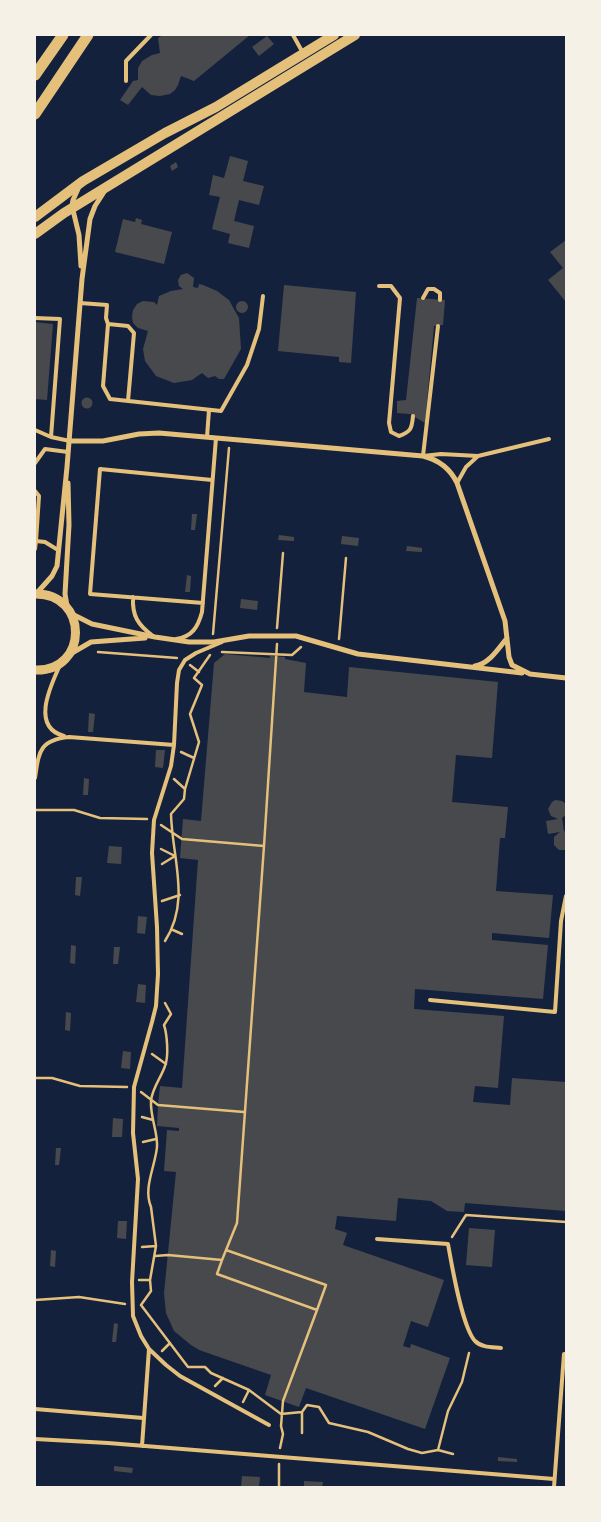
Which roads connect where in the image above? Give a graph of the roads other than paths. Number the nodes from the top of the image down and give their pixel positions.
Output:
1 (88, 35) edge
2 (151, 35) edge
3 (292, 35) edge
4 (334, 35) edge
5 (355, 35) edge
6 (59, 39) edge
7 (303, 54) junction
8 (35, 75) edge
9 (126, 81) dead end
10 (35, 114) edge
11 (84, 181) junction
12 (112, 184) junction
13 (73, 208) junction
14 (35, 216) edge
15 (35, 234) edge
16 (82, 279) junction
17 (379, 286) dead end
18 (263, 296) dead end
19 (423, 298) dead end
20 (440, 300) dead end
21 (80, 303) junction
22 (35, 318) edge
23 (108, 324) junction
24 (438, 326) dead end
25 (128, 401) junction
26 (209, 410) junction
27 (413, 416) dead end
28 (35, 430) edge
29 (51, 437) junction
30 (207, 437) junction
31 (216, 438) junction
32 (548, 439) dead end
33 (70, 441) junction
34 (68, 452) junction
35 (423, 456) junction
36 (478, 456) junction
37 (35, 463) edge
38 (67, 467) junction
39 (212, 480) junction
40 (457, 484) junction
41 (35, 491) edge
42 (36, 541) edge
43 (35, 549) edge
44 (58, 550) junction
45 (35, 594) edge
46 (133, 597) junction
47 (203, 602) junction
48 (69, 611) junction
49 (155, 637) junction
50 (507, 637) junction
51 (171, 639) junction
52 (215, 644) junction
53 (64, 659) junction
54 (464, 667) junction
55 (35, 670) edge
56 (530, 674) junction
57 (566, 678) edge
58 (69, 737) junction
59 (174, 745) junction
60 (35, 778) edge
61 (566, 896) edge
62 (430, 1000) dead end
63 (377, 1239) dead end
64 (501, 1348) dead end
65 (149, 1349) junction
66 (566, 1354) edge
67 (35, 1410) edge
68 (143, 1418) junction
69 (269, 1425) dead end
70 (35, 1439) edge
71 (142, 1446) junction
72 (554, 1479) junction
73 (554, 1487) edge

1 - 10 highway
2 - 9 lane
3 - 7 lane
4 - 7 main road
5 - 12 main road
6 - 8 highway
7 - 11 main road
11 - 13 street
11 - 14 main road
12 - 13 main road
12 - 16 street
13 - 15 main road
13 - 16 street
16 - 21 street
17 - 27 lane
18 - 26 lane
19 - 20 lane
21 - 23 lane
21 - 33 street
22 - 29 lane
23 - 25 lane
23 - 25 lane
24 - 35 lane
25 - 26 lane
26 - 30 lane
28 - 29 lane
29 - 33 lane
30 - 31 street
30 - 33 street
31 - 35 street
31 - 39 lane
32 - 36 lane
33 - 34 street
34 - 37 lane
34 - 38 street
35 - 36 lane
35 - 40 street
36 - 40 lane
38 - 44 street
38 - 48 street
39 - 46 lane
39 - 47 lane
40 - 50 street
41 - 42 lane
42 - 43 lane
42 - 44 lane
44 - 45 street
45 - 48 street
46 - 47 lane
46 - 49 lane
47 - 51 lane
48 - 49 street
48 - 53 street
49 - 51 street
49 - 53 street
50 - 54 street
50 - 56 street
51 - 52 street
52 - 54 street
52 - 59 lane
53 - 55 street
53 - 58 lane
54 - 56 street
56 - 57 street
58 - 59 lane
58 - 60 lane
59 - 65 lane
61 - 62 lane
63 - 64 lane
65 - 68 lane
65 - 69 lane
66 - 72 lane
67 - 68 lane
68 - 71 lane
70 - 71 lane
71 - 72 lane
72 - 73 lane

